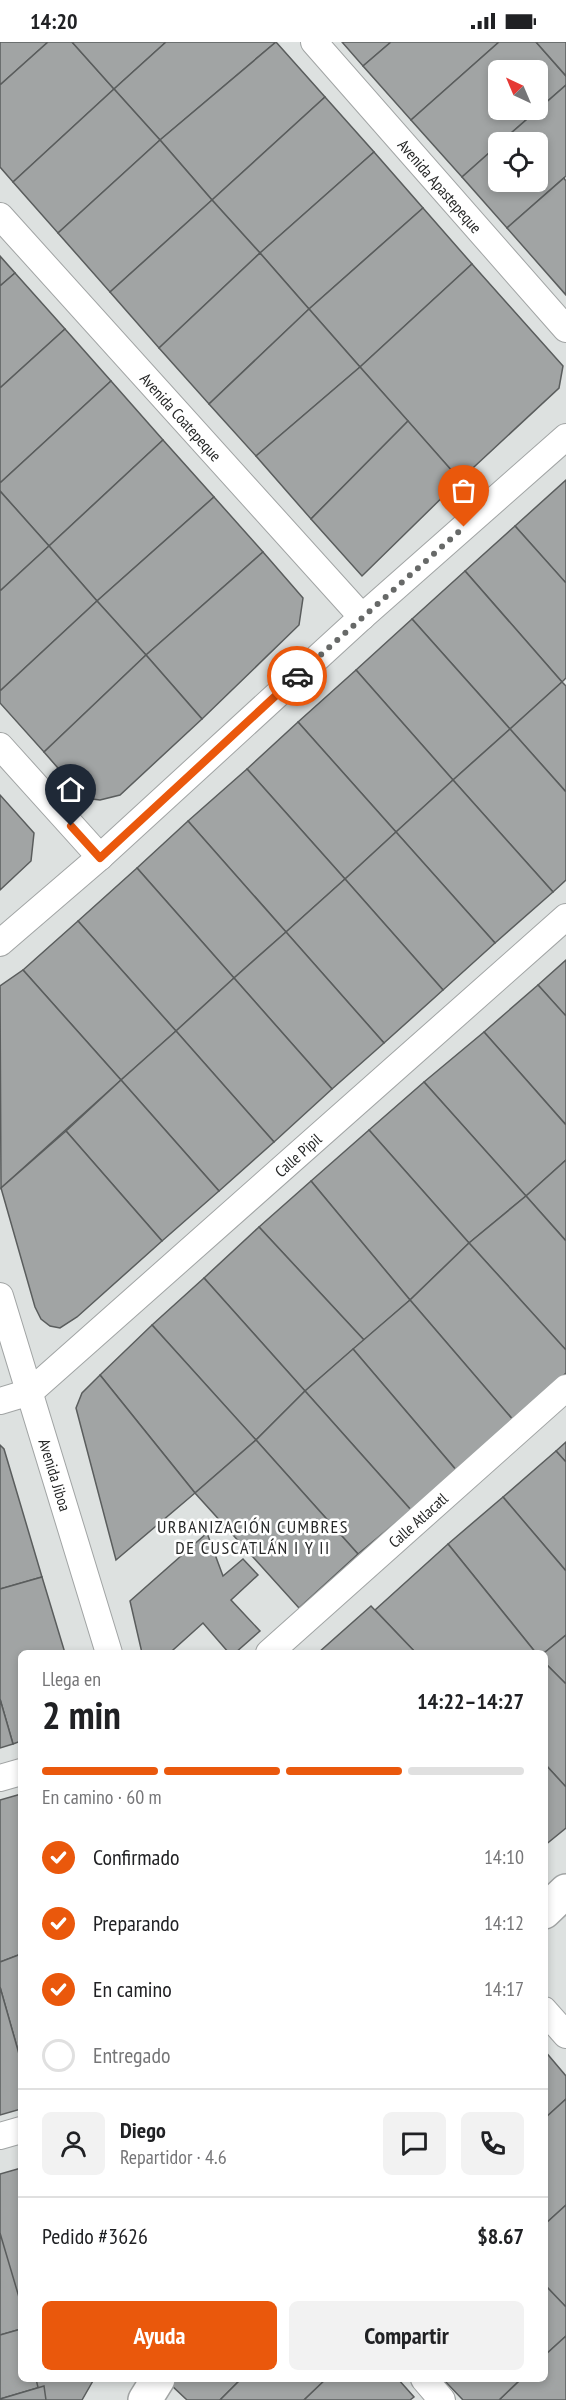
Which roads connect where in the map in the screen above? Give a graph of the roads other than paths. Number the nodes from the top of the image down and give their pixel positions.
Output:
1 (314, 42) edge
2 (0, 216) edge
3 (566, 329) edge
4 (566, 437) edge
5 (362, 617) junction
6 (0, 746) edge
7 (100, 858) junction
8 (566, 917) edge
9 (0, 943) edge
10 (0, 1296) edge
11 (566, 1388) edge
12 (30, 1392) junction
13 (0, 1401) edge
14 (109, 1650) edge
15 (272, 1650) edge
16 (18, 1773) edge
17 (0, 1778) edge
18 (566, 1892) edge
19 (548, 1908) edge
20 (548, 2015) edge
21 (566, 2035) edge
22 (18, 2131) edge
23 (0, 2136) edge
24 (156, 2382) edge
25 (426, 2382) edge
26 (145, 2400) edge
27 (442, 2400) edge

1 - 3 street, Avenida Apastepeque
2 - 5 street, Avenida Coatepeque
4 - 5 street
5 - 7 street
6 - 7 street
7 - 9 street
8 - 12 street, Calle Pipil
10 - 12 street, Avenida Jiboa
11 - 15 street, Calle Atlacatl
12 - 13 street
12 - 14 street, Avenida Jiboa
16 - 17 street
18 - 19 main road
20 - 21 street
22 - 23 street
24 - 26 main road
25 - 27 street

